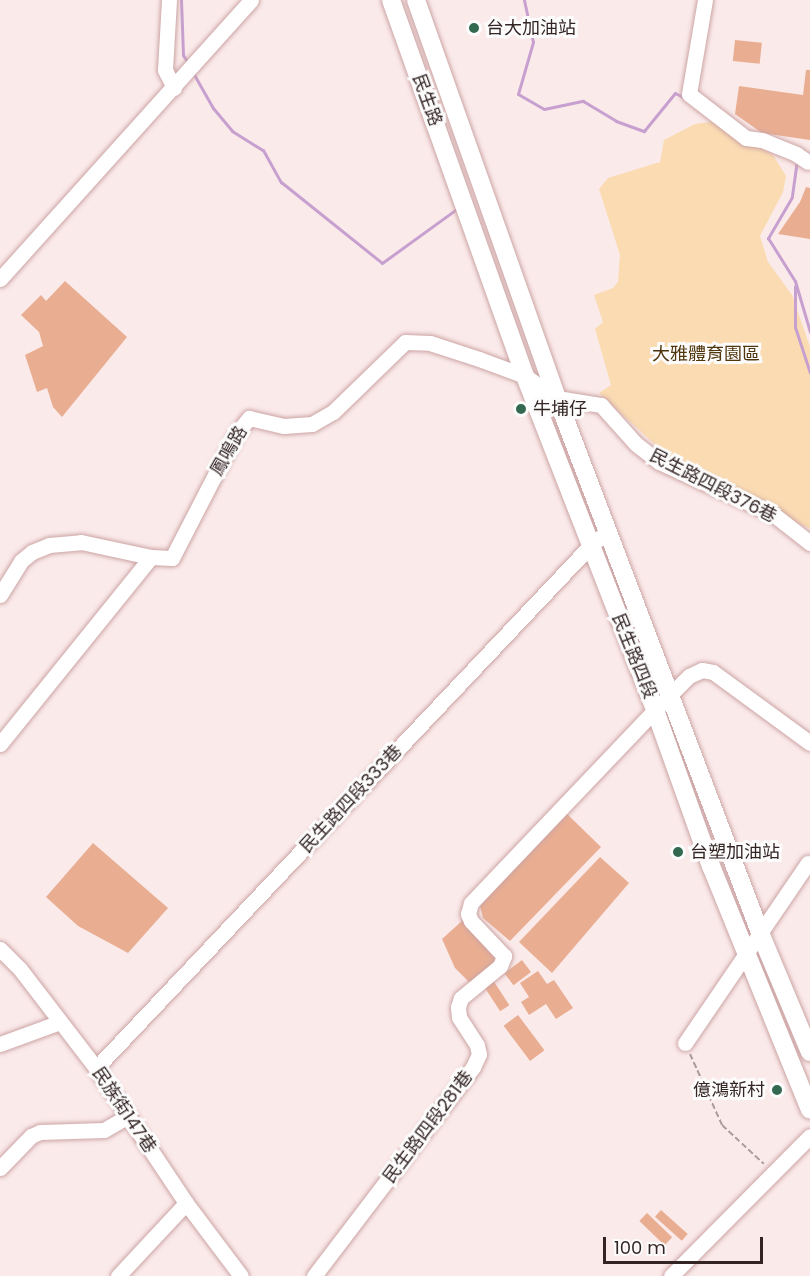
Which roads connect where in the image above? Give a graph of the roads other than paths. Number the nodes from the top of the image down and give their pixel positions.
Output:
1 (169, 0) edge
2 (251, 0) edge
3 (391, 0) edge
4 (416, 0) edge
5 (705, 0) edge
6 (174, 88) junction
7 (807, 162) dead end
8 (485, 190) joint
9 (464, 199) joint
10 (0, 279) edge
11 (525, 376) junction
12 (557, 398) junction
13 (608, 531) junction
14 (810, 543) edge
15 (590, 546) junction
16 (151, 557) junction
17 (0, 595) edge
18 (670, 696) junction
19 (655, 710) junction
20 (810, 743) edge
21 (0, 744) edge
22 (808, 863) dead end
23 (761, 935) junction
24 (0, 949) edge
25 (747, 954) junction
26 (60, 1022) junction
27 (685, 1043) road end
28 (0, 1044) edge
29 (810, 1052) edge
30 (96, 1068) junction
31 (810, 1110) edge
32 (128, 1116) junction
33 (810, 1136) edge
34 (0, 1168) edge
35 (186, 1203) junction
36 (118, 1276) edge
37 (241, 1276) edge
38 (314, 1276) edge
39 (671, 1276) edge

1 - 6 street
2 - 6 street
3 - 9 main road, 民生路
4 - 8 main road, 民生路
5 - 7 street
6 - 10 street
8 - 12 main road, 民生路四段
9 - 11 main road, 民生路四段
11 - 12 street, 鳳鳴路
11 - 15 main road, 民生路四段
11 - 16 street, 鳳鳴路
12 - 13 main road, 民生路四段
12 - 14 street, 民生路四段376巷
13 - 15 street, 民生路四段333巷
13 - 18 main road, 民生路四段
15 - 19 main road, 民生路四段
15 - 30 street, 民生路四段333巷
16 - 17 street, 鳳鳴路
16 - 21 street
18 - 19 street
18 - 20 street
18 - 23 main road, 民生路四段
19 - 25 main road, 民生路四段
19 - 38 street, 民生路四段281巷
22 - 23 street
23 - 25 street
23 - 29 main road, 民生路四段
24 - 26 street, 民族街147巷
25 - 27 street
25 - 31 main road, 民生路四段
26 - 28 street
26 - 30 street, 民族街147巷
30 - 32 street, 民族街147巷
32 - 34 street
32 - 35 street, 民族街147巷
33 - 39 street
35 - 36 street
35 - 37 street, 民族街147巷

